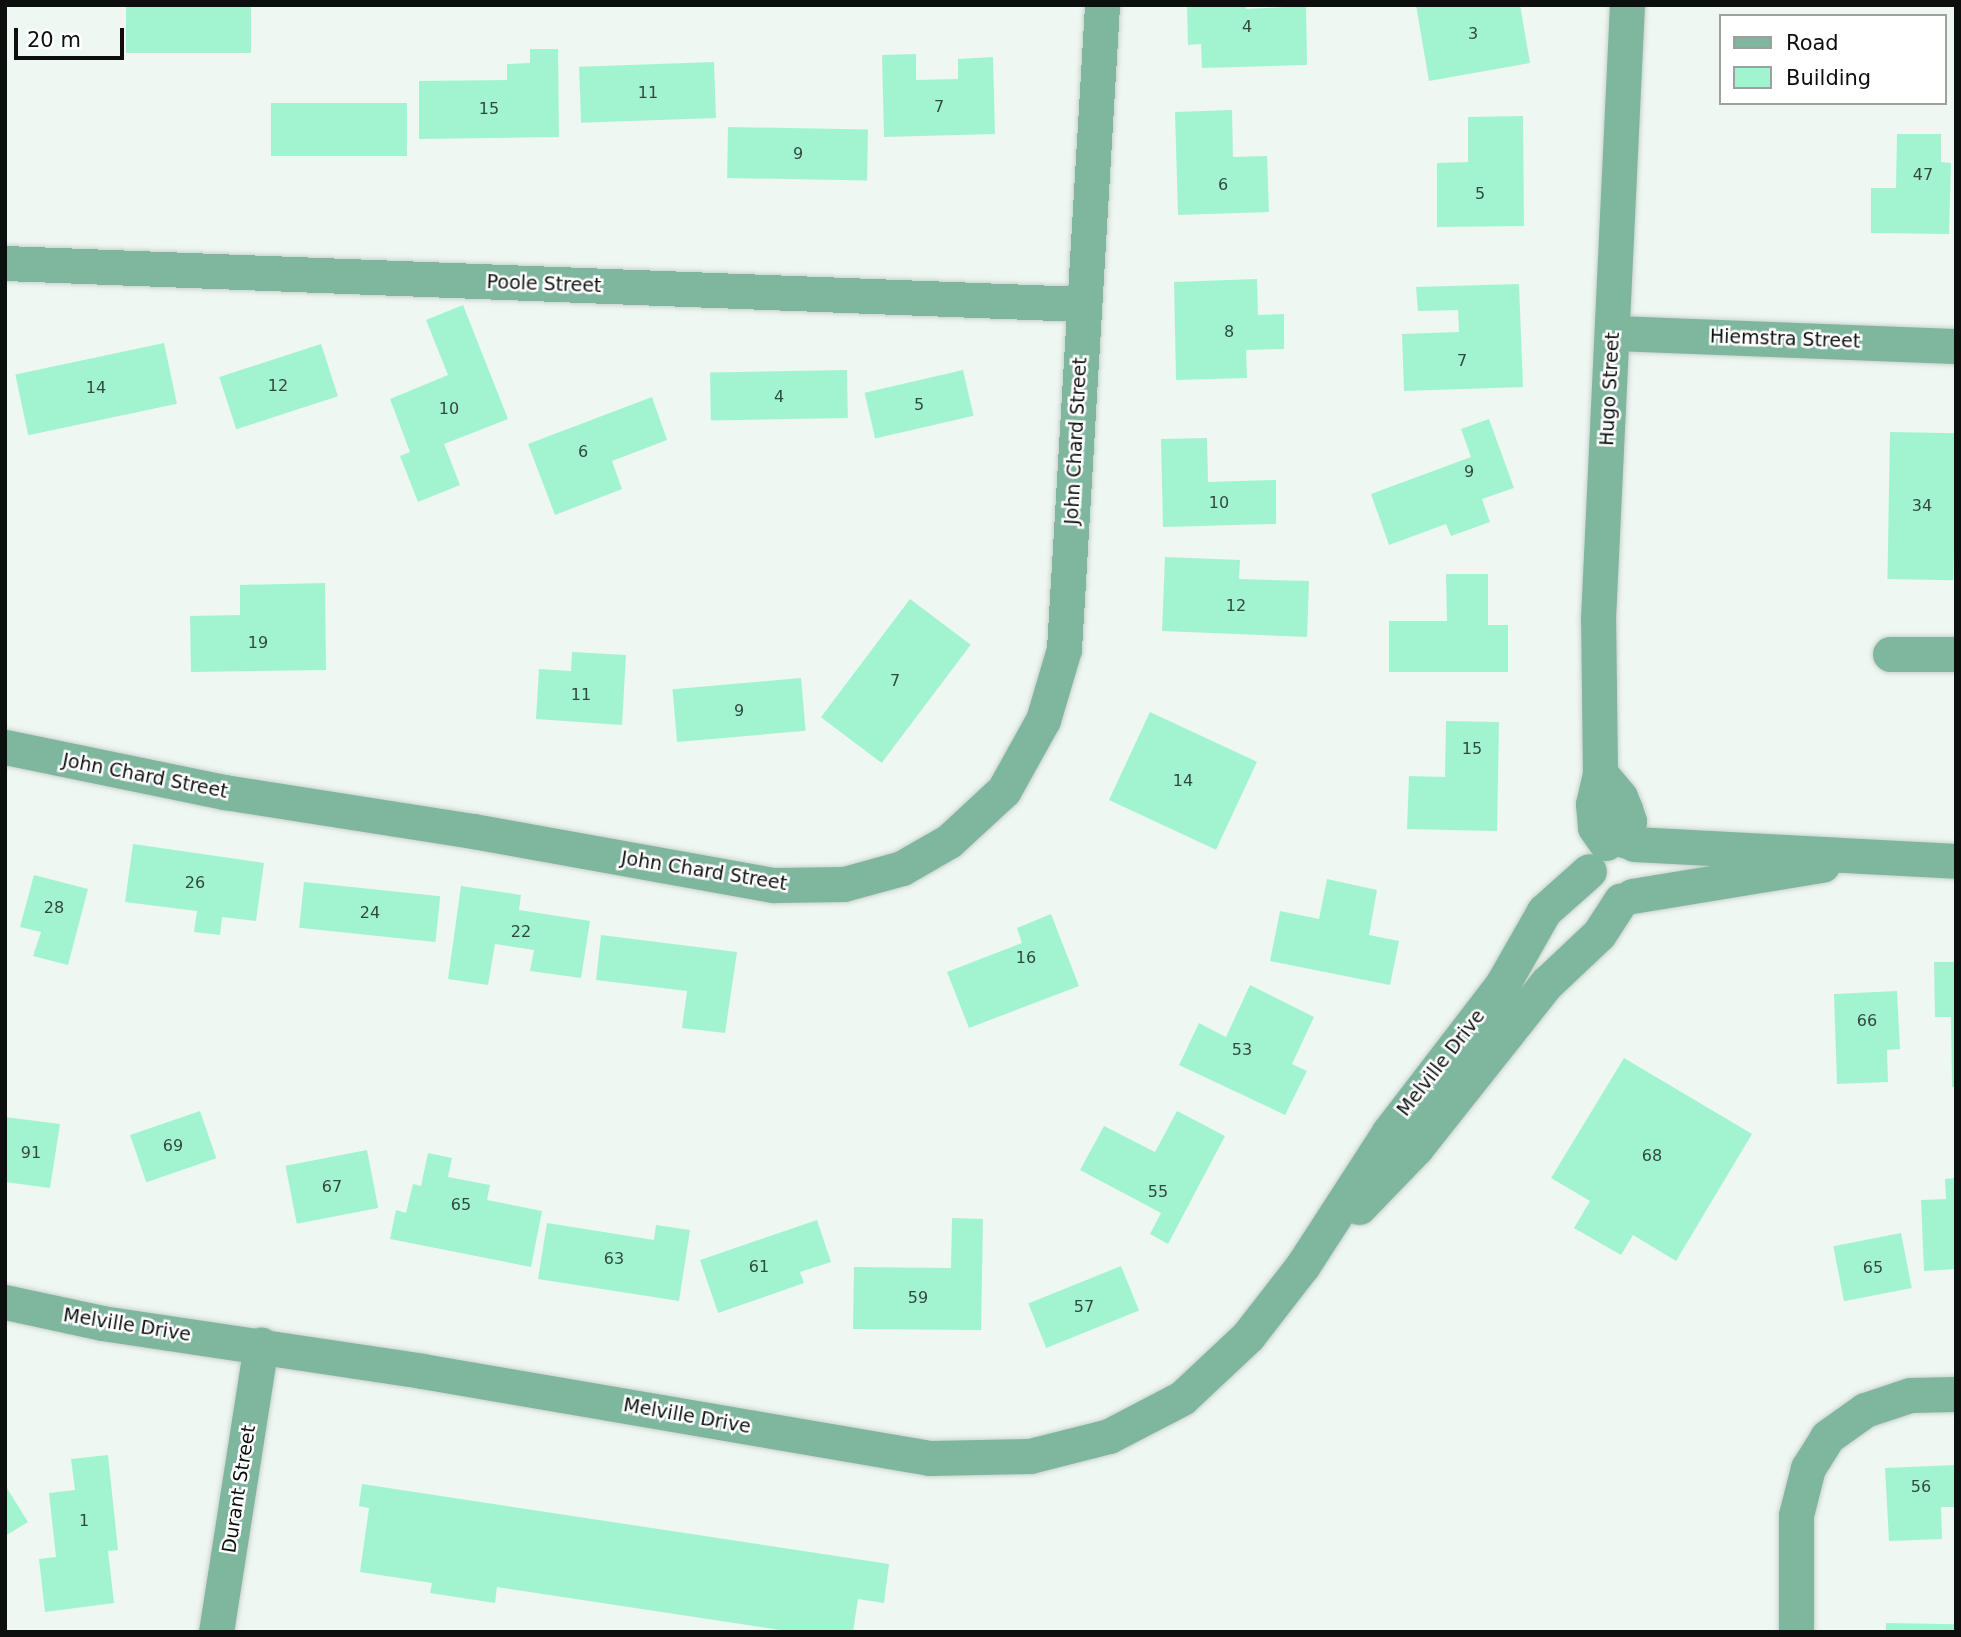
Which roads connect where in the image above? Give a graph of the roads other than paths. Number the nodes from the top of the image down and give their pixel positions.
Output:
1 (1102, 5) edge
2 (1627, 5) edge
3 (5, 263) edge
4 (1084, 304) junction
5 (1613, 333) junction
6 (1956, 346) edge
7 (1890, 654) dead end
8 (1956, 654) edge
9 (5, 747) edge
10 (1614, 850) junction
11 (1866, 856) junction
12 (1956, 861) edge
13 (1627, 898) junction
14 (1303, 1265) junction
15 (5, 1303) edge
16 (261, 1345) junction
17 (1956, 1394) edge
18 (216, 1632) edge
19 (1796, 1632) edge

1 - 4 street, John Chard Street
2 - 5 street, Hugo Street
3 - 4 street, Poole Street
4 - 9 street, John Chard Street
5 - 6 street, Hiemstra Street
5 - 10 street, Hugo Street
7 - 8 street
10 - 11 street
10 - 13 street
10 - 13 street
10 - 14 street, Melville Drive
11 - 12 street
11 - 13 street
13 - 14 street, Melville Drive
14 - 16 street, Melville Drive
15 - 16 street, Melville Drive
16 - 18 street, Durant Street
17 - 19 street

